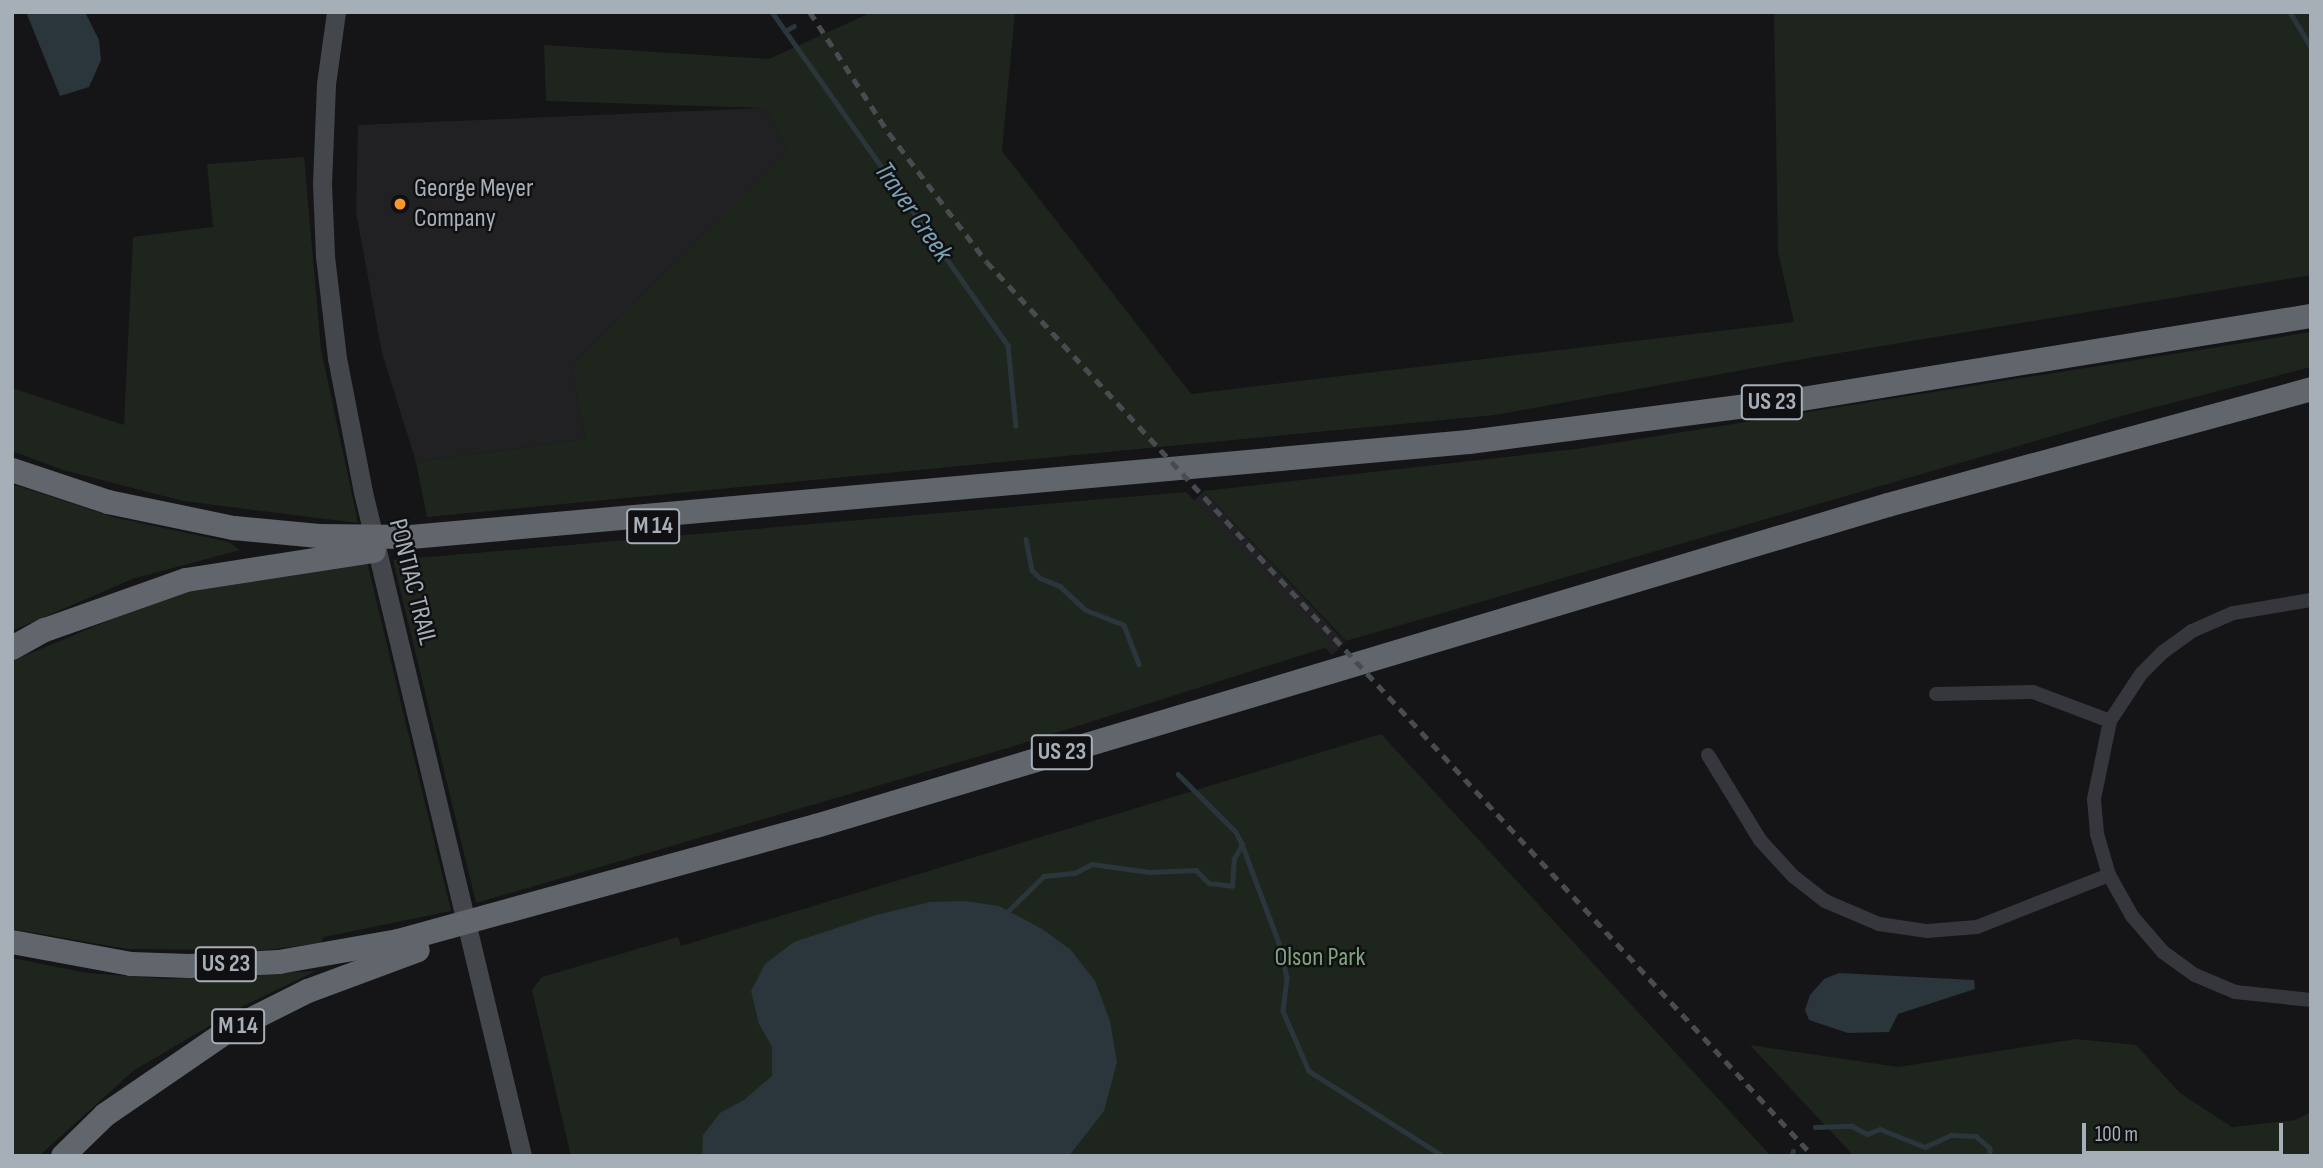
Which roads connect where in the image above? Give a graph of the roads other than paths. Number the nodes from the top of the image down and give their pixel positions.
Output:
1 (336, 12) edge
2 (2311, 316) edge
3 (2311, 389) edge
4 (12, 470) edge
5 (893, 497) junction
6 (2311, 600) edge
7 (12, 648) edge
8 (1936, 694) dead end
9 (2110, 721) junction
10 (1708, 755) dead end
11 (816, 826) junction
12 (2109, 876) junction
13 (12, 942) edge
14 (2311, 1000) edge
15 (63, 1156) edge
16 (522, 1156) edge

1 - 16 main road, PONTIAC TRAIL
2 - 5 highway, US 23
3 - 11 highway, US 23
4 - 5 highway, US 23
5 - 7 highway, M 14
6 - 9 street
8 - 9 street
9 - 12 street
10 - 12 street
11 - 13 highway, US 23
11 - 15 highway, M 14
12 - 14 street

